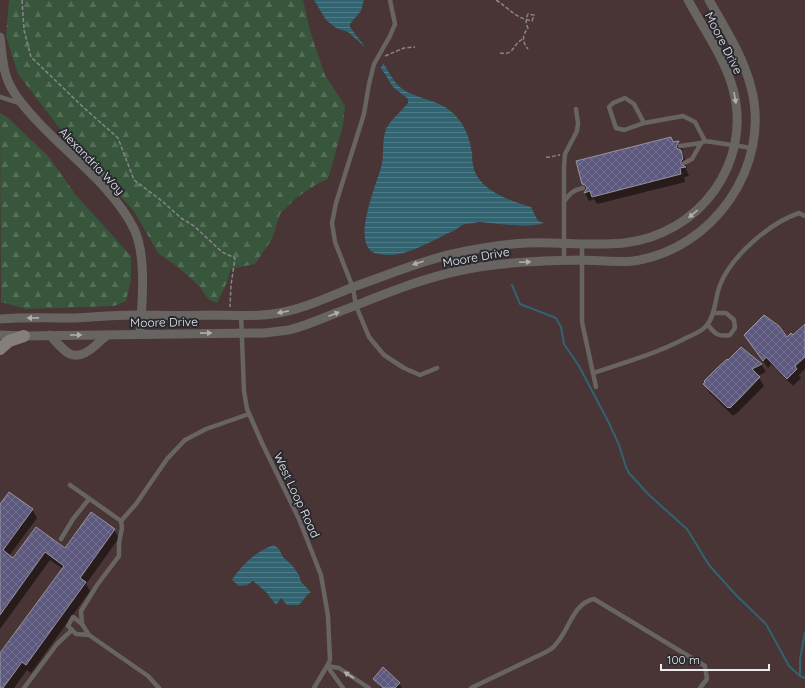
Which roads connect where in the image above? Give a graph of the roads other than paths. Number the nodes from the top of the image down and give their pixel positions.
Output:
1 (390, 0) edge
2 (688, 0) edge
3 (709, 0) edge
4 (0, 37) edge
5 (2, 66) edge
6 (0, 97) edge
7 (22, 104) junction
8 (576, 109) dead end
9 (644, 123) junction
10 (703, 142) junction
11 (735, 145) junction
12 (680, 146) dead end
13 (752, 148) junction
14 (684, 163) dead end
15 (583, 188) dead end
16 (564, 202) junction
17 (805, 216) edge
18 (564, 244) junction
19 (582, 244) junction
20 (581, 260) junction
21 (564, 261) junction
22 (353, 288) junction
23 (356, 306) junction
24 (713, 314) junction
25 (141, 315) junction
26 (241, 315) junction
27 (0, 319) edge
28 (708, 325) junction
29 (242, 333) junction
30 (108, 334) junction
31 (140, 334) junction
32 (0, 335) edge
33 (50, 335) junction
34 (24, 336) junction
35 (0, 349) edge
36 (437, 368) dead end
37 (593, 373) junction
38 (596, 387) dead end
39 (249, 414) junction
40 (70, 486) dead end
41 (89, 499) junction
42 (121, 521) junction
43 (61, 539) dead end
44 (82, 624) junction
45 (72, 630) junction
46 (89, 634) junction
47 (327, 666) junction
48 (24, 688) edge
49 (158, 688) edge
50 (314, 688) edge
51 (343, 688) edge
52 (369, 688) edge
53 (471, 688) edge
54 (700, 688) edge

1 - 22 lane
2 -> 11 street, Moore Drive
3 - 13 street, Moore Drive
4 - 5 street, Alexandria Way
5 - 7 street, Alexandria Way
6 - 7 lane
7 - 25 street, Alexandria Way
8 - 16 lane
9 - 9 lane
9 - 10 lane
10 - 11 lane
10 - 12 lane
10 - 14 lane
11 - 13 lane
11 -> 19 street, Moore Drive
13 - 20 street, Moore Drive
15 - 16 lane
16 - 18 lane
17 - 24 lane
18 - 19 street, Moore Drive
18 - 21 lane
18 -> 22 street, Moore Drive
19 - 20 lane
20 - 21 street, Moore Drive
20 - 37 lane
23 -> 21 street, Moore Drive
22 - 23 lane
22 -> 26 street, Moore Drive
29 -> 23 street, Moore Drive
23 - 36 lane
24 - 28 lane
24 - 28 lane
25 - 26 street, Moore Drive
25 -> 27 street, Moore Drive
25 - 31 street, Alexandria Way
26 - 29 lane, West Loop Road
28 - 37 lane
31 -> 29 street, Moore Drive
29 - 39 lane, West Loop Road
30 - 31 street, Moore Drive
33 -> 30 street, Moore Drive
30 - 33 street
32 - 34 street, Moore Drive
33 - 34 street, Moore Drive
34 - 35 main road
37 - 38 lane
39 - 42 lane
39 - 47 lane, West Loop Road
40 - 41 lane
41 - 42 lane
41 - 43 lane
42 - 44 lane
44 - 45 lane
44 - 46 lane
45 - 46 lane
45 - 48 lane
46 - 49 lane
47 - 50 lane
47 - 51 lane
52 -> 47 lane
53 - 54 lane

